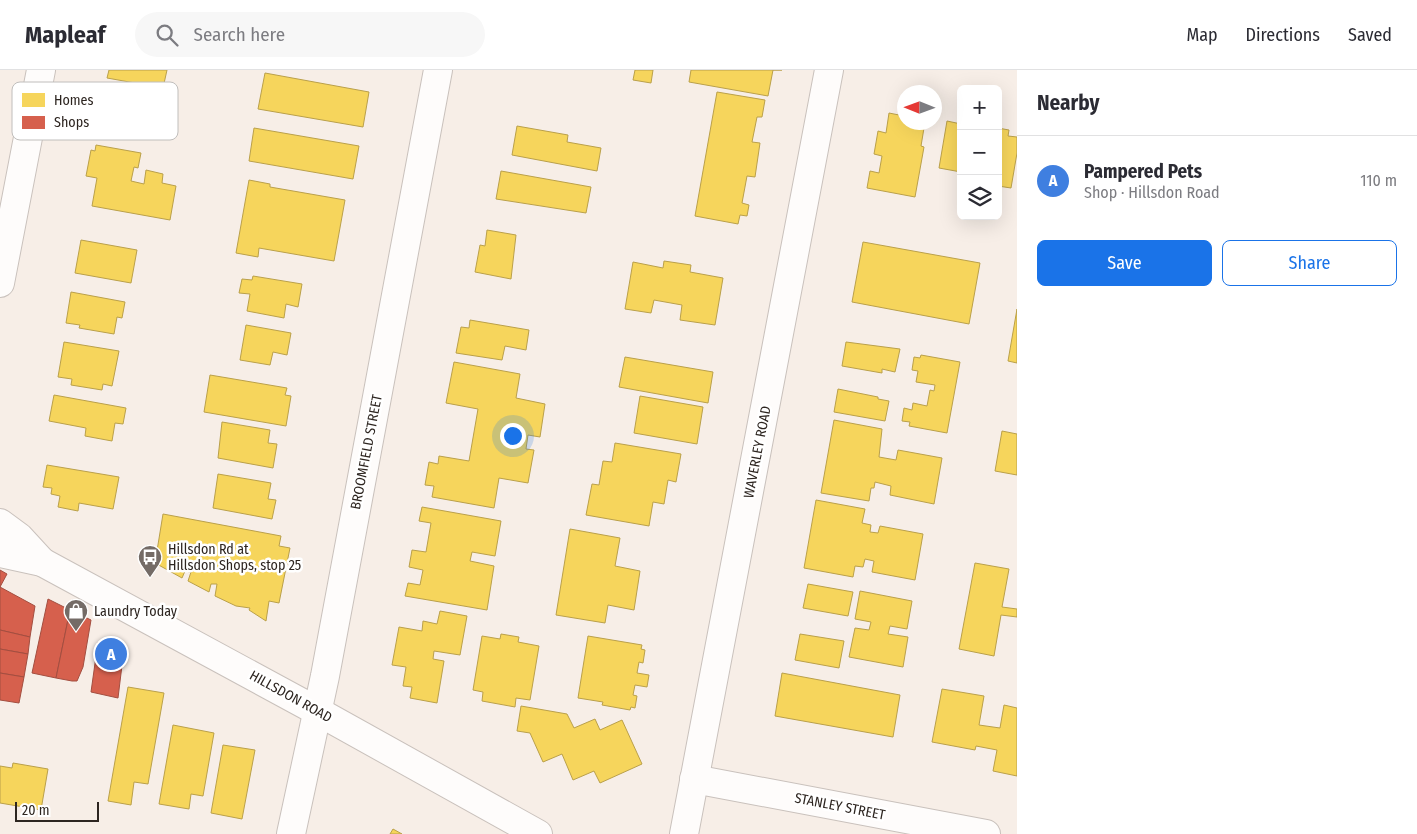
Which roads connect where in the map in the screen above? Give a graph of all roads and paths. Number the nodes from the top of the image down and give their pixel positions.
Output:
1 (438, 70) edge
2 (830, 70) edge
3 (28, 140) edge
4 (0, 283) edge
5 (0, 523) edge
6 (0, 553) edge
7 (42, 562) junction
8 (318, 711) junction
9 (694, 779) junction
10 (291, 834) edge
11 (538, 834) edge
12 (684, 834) edge
13 (986, 834) edge

1 - 8 street, BROOMFIELD STREET
2 - 9 street, WAVERLEY ROAD
3 - 4 street
5 - 7 street, HILLSDON ROAD
6 - 7 street, HILLSDON ROAD
7 - 8 street, HILLSDON ROAD
8 - 10 street, BROOMFIELD STREET
8 - 11 street, HILLSDON ROAD
9 - 12 street, WAVERLEY ROAD
9 - 13 street, STANLEY STREET

